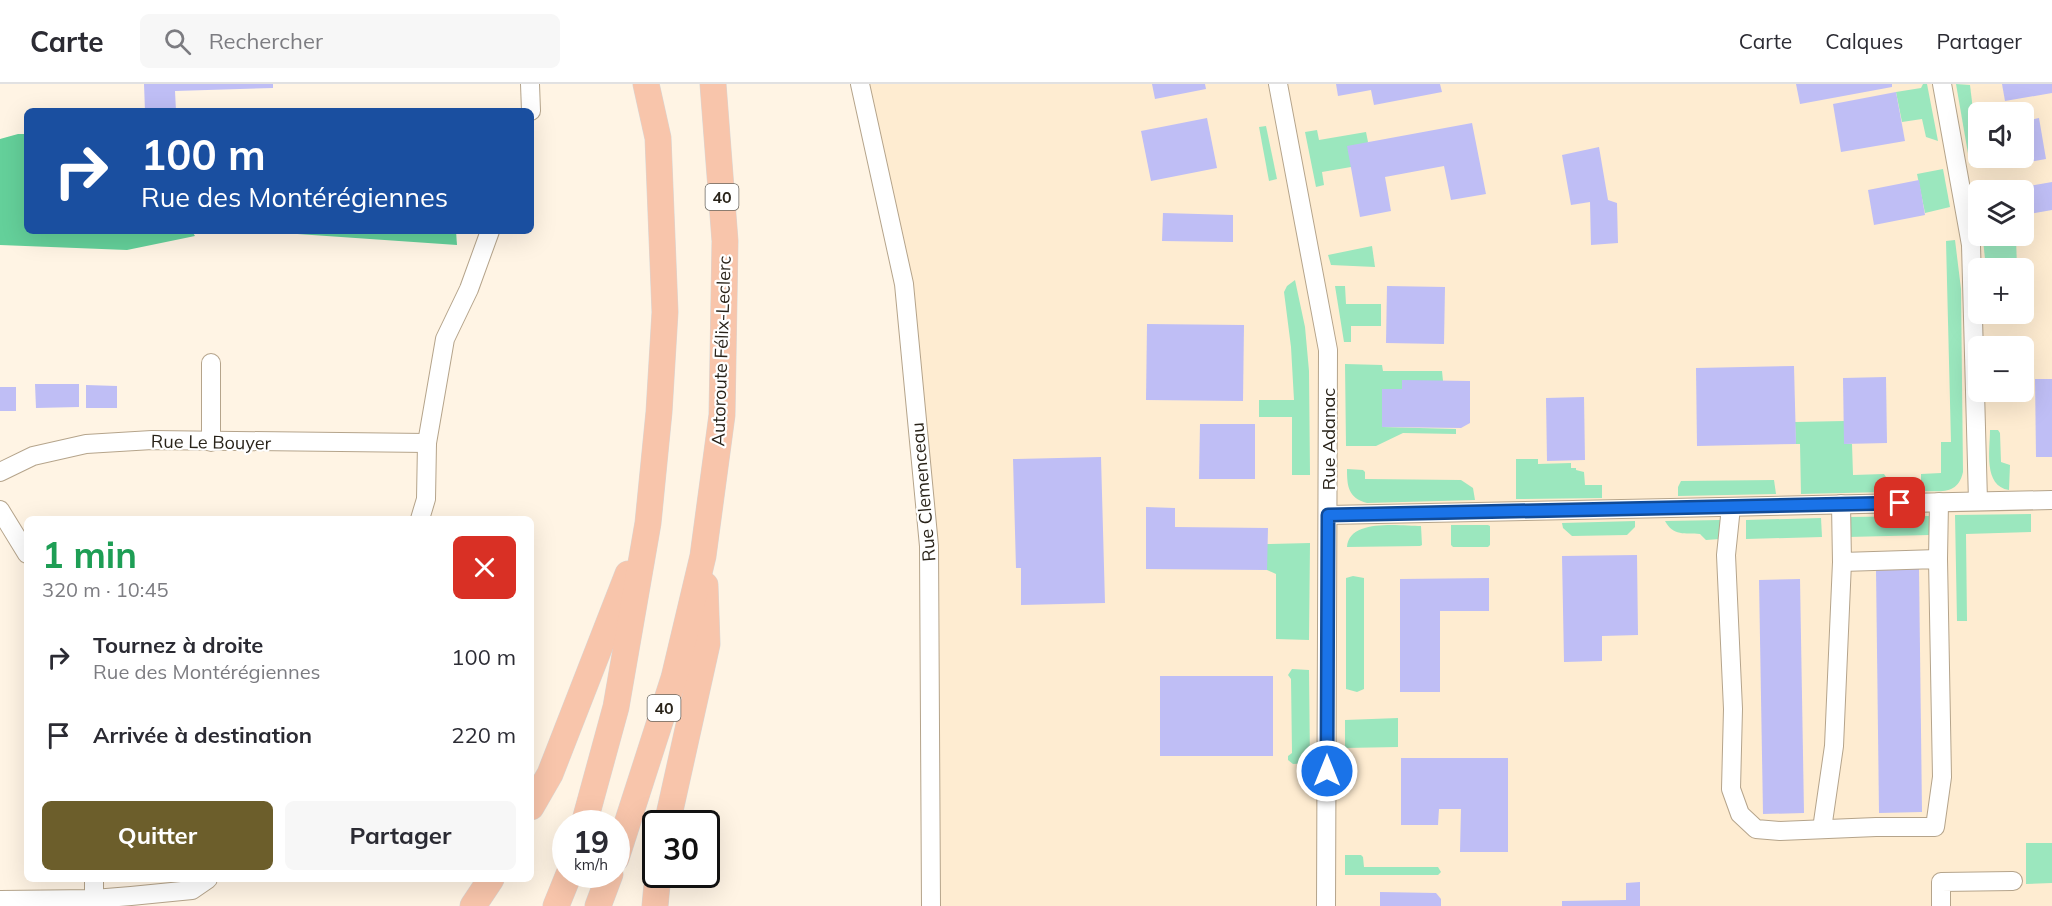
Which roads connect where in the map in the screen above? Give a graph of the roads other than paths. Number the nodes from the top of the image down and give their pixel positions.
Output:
1 (530, 84) edge
2 (646, 84) edge
3 (713, 84) edge
4 (860, 84) edge
5 (1278, 84) edge
6 (1942, 84) edge
7 (531, 108) edge
8 (489, 234) edge
9 (211, 363) dead end
10 (211, 442) junction
11 (427, 443) junction
12 (0, 472) edge
13 (2052, 500) edge
14 (1978, 501) junction
15 (1939, 502) junction
16 (1841, 504) junction
17 (1731, 507) junction
18 (0, 510) edge
19 (1328, 515) junction
20 (421, 516) edge
21 (648, 523) junction
22 (24, 549) edge
23 (703, 556) junction
24 (1938, 559) junction
25 (1842, 562) junction
26 (534, 802) edge
27 (588, 810) edge
28 (670, 810) edge
29 (630, 815) edge
30 (1822, 829) junction
31 (2013, 880) dead end
32 (94, 882) edge
33 (204, 882) edge
34 (489, 882) edge
35 (563, 888) edge
36 (605, 888) edge
37 (657, 888) edge
38 (0, 900) edge
39 (94, 903) edge
40 (473, 906) edge
41 (556, 906) edge
42 (598, 906) edge
43 (655, 906) edge
44 (931, 906) edge
45 (1326, 906) edge
46 (1941, 906) edge

1 - 7 street
2 - 21 highway
3 - 23 highway, Autoroute Félix-Leclerc / 40
4 - 44 street, Rue Clemenceau
5 - 19 street, Rue Adanac
6 - 14 street
8 - 11 street
9 - 10 street
10 - 11 street, Rue Le Bouyer
10 - 12 street, Rue Le Bouyer
11 - 20 street
13 - 14 street
14 - 15 street
15 - 16 street
15 - 24 street
16 - 17 street
16 - 25 street
17 - 19 street
17 - 30 street
18 - 22 street
19 - 45 street, Rue Adanac
21 - 26 highway
21 - 27 highway
23 - 28 highway
23 - 29 highway, Autoroute Félix-Leclerc / 40
24 - 25 street
24 - 30 street
25 - 30 street
31 - 46 street
32 - 39 street
33 - 39 street
34 - 40 highway
35 - 41 highway
36 - 42 highway
37 - 43 highway
38 - 39 street

